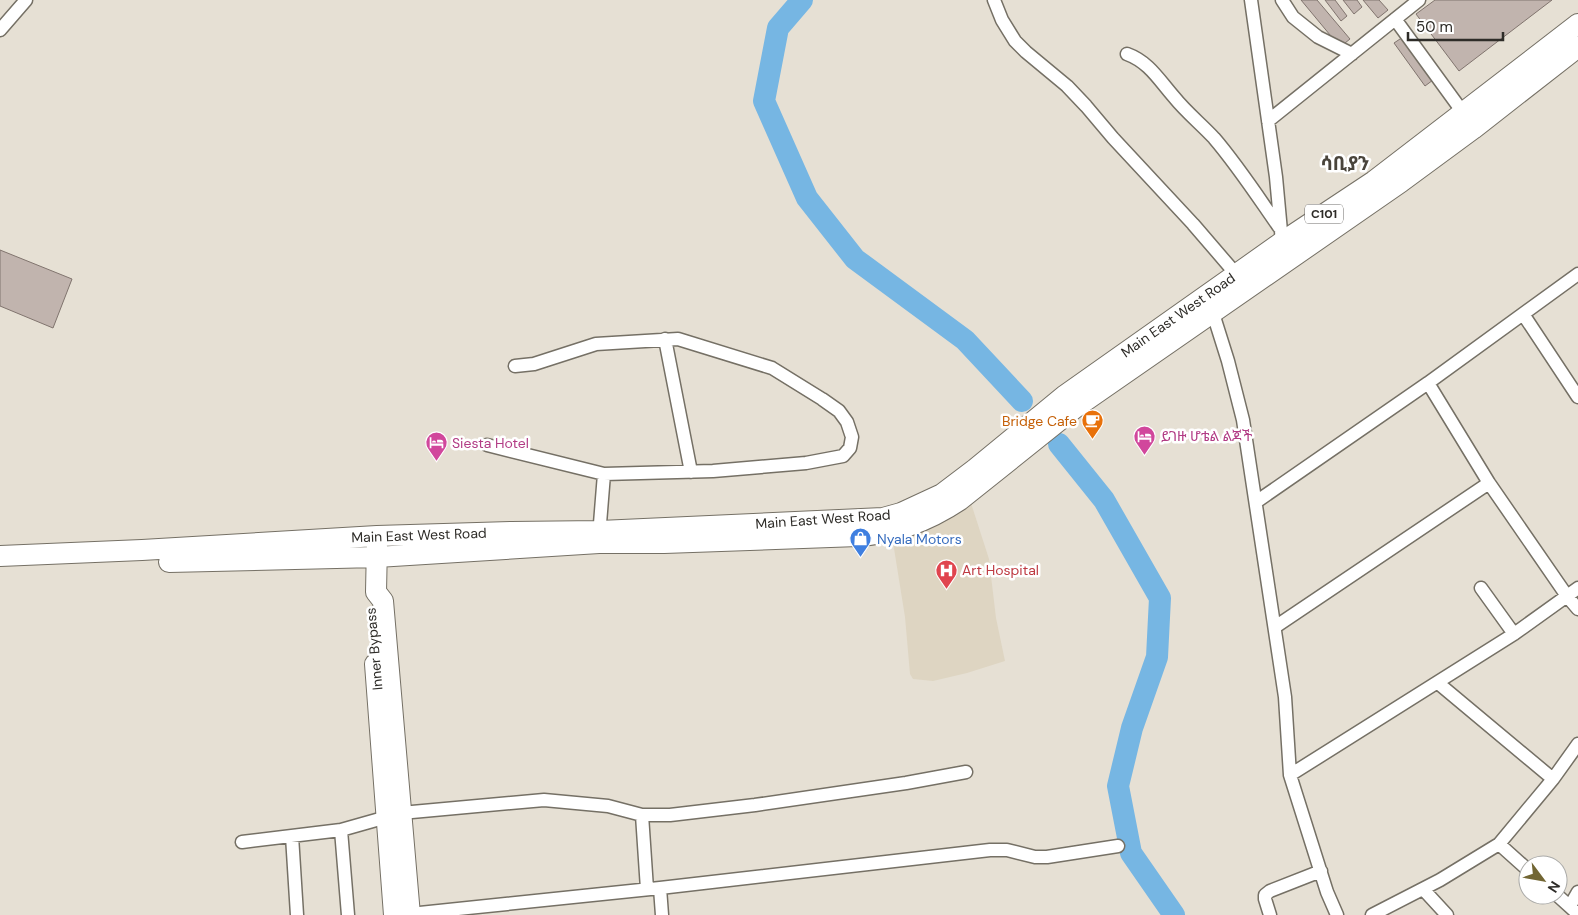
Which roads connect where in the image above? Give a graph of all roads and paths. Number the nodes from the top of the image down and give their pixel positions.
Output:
1 (26, 0) edge
2 (994, 0) edge
3 (1251, 0) edge
4 (1282, 0) edge
5 (1416, 1) edge
6 (1395, 19) junction
7 (1578, 24) edge
8 (0, 30) edge
9 (1578, 47) edge
10 (1127, 54) dead end
11 (1352, 54) junction
12 (1462, 112) junction
13 (1268, 121) junction
14 (1474, 129) junction
15 (1281, 234) junction
16 (1236, 274) junction
17 (1578, 274) edge
18 (1210, 303) junction
19 (1523, 314) junction
20 (665, 339) junction
21 (515, 366) dead end
22 (1428, 383) junction
23 (1578, 397) edge
24 (487, 446) dead end
25 (691, 472) junction
26 (604, 474) junction
27 (1489, 483) junction
28 (1256, 502) junction
29 (377, 536) junction
30 (599, 537) junction
31 (512, 540) junction
32 (0, 556) edge
33 (377, 557) junction
34 (0, 569) edge
35 (1481, 588) dead end
36 (1578, 588) edge
37 (1567, 596) junction
38 (1578, 609) edge
39 (1275, 627) junction
40 (1514, 634) junction
41 (1438, 683) junction
42 (1578, 744) edge
43 (966, 772) dead end
44 (1290, 775) junction
45 (1553, 779) junction
46 (394, 815) junction
47 (642, 815) junction
48 (341, 830) junction
49 (292, 836) junction
50 (242, 842) dead end
51 (1499, 844) junction
52 (1118, 846) dead end
53 (1518, 861) edge
54 (1321, 871) junction
55 (654, 888) junction
56 (1423, 889) junction
57 (1578, 892) edge
58 (1574, 910) edge
59 (297, 915) edge
60 (348, 915) edge
61 (405, 915) edge
62 (662, 915) edge
63 (1270, 915) edge
64 (1337, 915) edge
65 (1372, 915) edge
66 (1447, 915) edge

1 - 8 street
2 - 16 street
3 - 13 street
4 - 11 street
5 - 6 street
6 - 11 street
6 - 12 street
7 - 12 main road, Main East West Road / C101
9 - 14 main road, Main East West Road / C101
10 - 15 street
11 - 13 street
12 - 14 street
12 - 15 main road, Main East West Road / C101
13 - 15 street
14 - 18 main road, Main East West Road / C101
15 - 16 main road, Main East West Road / C101
16 - 18 main road, Main East West Road / C101
17 - 19 street
18 - 28 street
18 - 30 main road, Main East West Road / C101
19 - 22 street
19 - 23 street
20 - 21 street
20 - 25 street
20 - 25 street
22 - 27 street
22 - 28 street
24 - 26 street
25 - 26 street
26 - 30 street
27 - 37 street
27 - 39 street
28 - 39 street
29 - 31 main road, Main East West Road
29 - 32 main road, Main East West Road
29 - 33 main road, Inner Bypass
30 - 31 main road, Main East West Road
31 - 33 main road, Main East West Road
33 - 34 main road, Main East West Road
33 - 46 main road, Inner Bypass
35 - 40 street
36 - 37 street
37 - 38 street
37 - 40 street
39 - 44 street
40 - 41 street
41 - 44 street
41 - 45 street
42 - 45 street
43 - 47 street
44 - 54 street
45 - 51 street
46 - 47 street
46 - 48 street
46 - 61 main road, Inner Bypass
47 - 55 street
48 - 49 street
48 - 60 street
49 - 50 street
49 - 59 street
51 - 53 street
51 - 56 street
52 - 55 street
54 - 63 street
54 - 64 street
55 - 61 street
55 - 62 street
56 - 65 street
56 - 66 street
57 - 58 street

